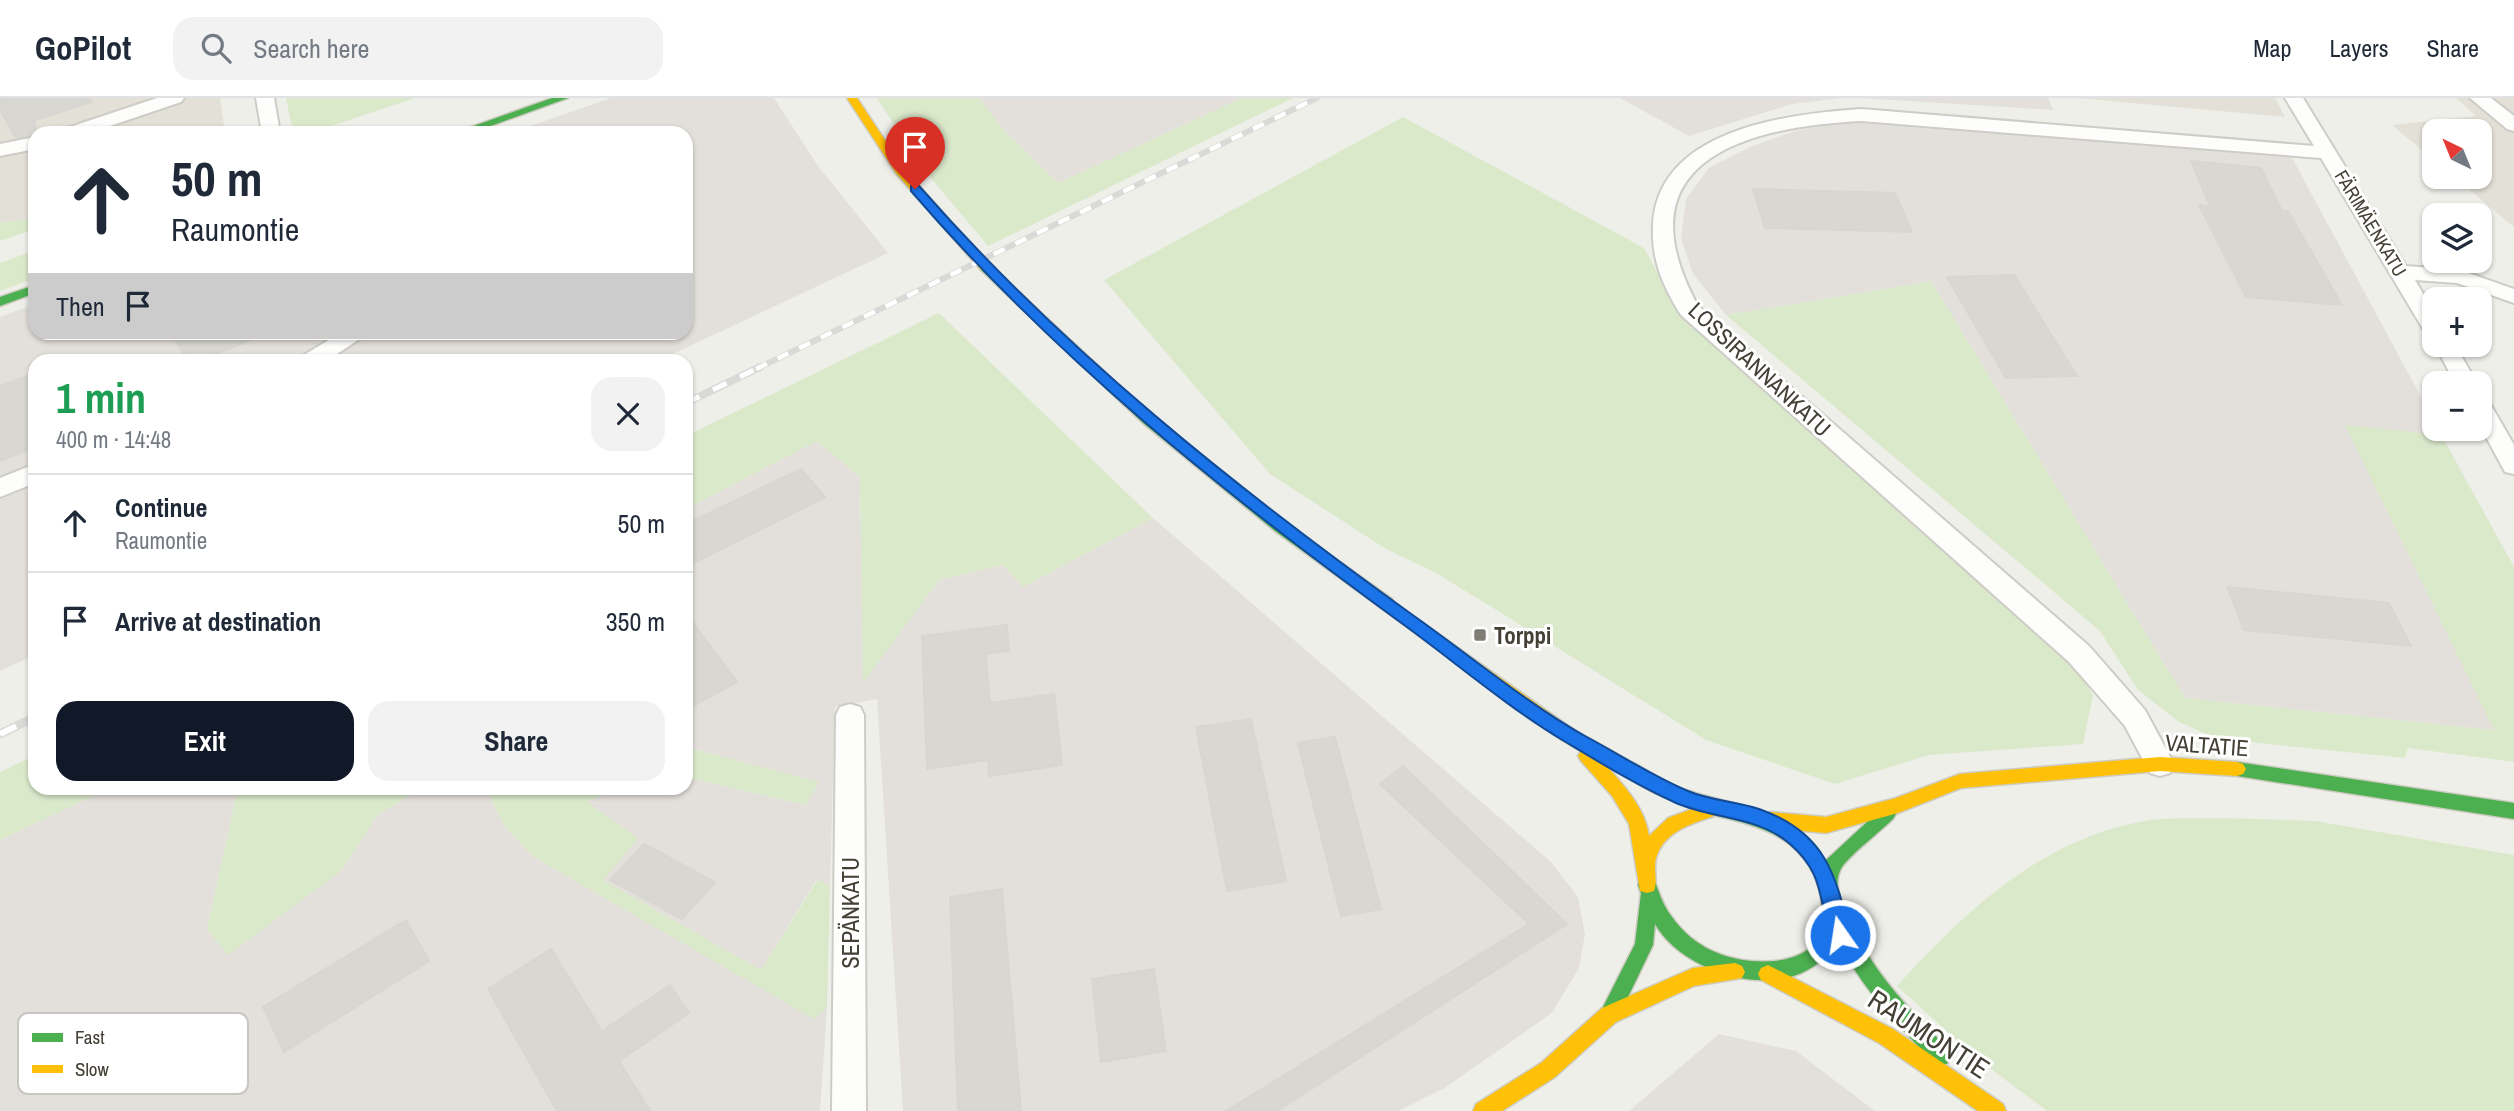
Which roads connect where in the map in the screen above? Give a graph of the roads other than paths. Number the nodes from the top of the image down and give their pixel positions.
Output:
1 (175, 98) edge
2 (265, 98) edge
3 (564, 98) edge
4 (852, 98) edge
5 (2294, 98) edge
6 (2479, 98) edge
7 (2514, 125) edge
8 (92, 126) edge
9 (270, 126) edge
10 (481, 126) edge
11 (28, 144) edge
12 (0, 150) edge
13 (2329, 153) junction
14 (2400, 272) junction
15 (28, 292) edge
16 (2514, 296) edge
17 (0, 302) edge
18 (2422, 308) edge
19 (346, 340) edge
20 (322, 354) edge
21 (2492, 427) edge
22 (2514, 466) edge
23 (28, 477) edge
24 (0, 488) edge
25 (849, 715) dead end
26 (1568, 735) junction
27 (2160, 764) junction
28 (1898, 805) junction
29 (1716, 808) junction
30 (2514, 811) edge
31 (1770, 820) junction
32 (1644, 869) junction
33 (1829, 882) junction
34 (1648, 898) junction
35 (1834, 907) junction
36 (1737, 972) junction
37 (1768, 974) junction
38 (1609, 1015) junction
39 (1990, 1107) edge
40 (849, 1111) edge
41 (1483, 1111) edge

1 - 8 street
2 - 9 street
3 - 10 main road
4 - 26 main road
5 - 13 street, FÄRIMÄENKATU
6 - 7 street
11 - 12 street
13 - 14 street, FÄRIMÄENKATU
13 - 27 street, LOSSIRANNANKATU
14 - 16 street
14 - 18 street, FÄRIMÄENKATU
15 - 17 main road
19 - 20 street
21 - 22 street
23 - 24 street
25 - 40 street, SEPÄNKATU
26 - 29 main road
26 - 32 main road
27 - 28 main road, VALTATIE
27 - 30 main road, VALTATIE
28 - 31 main road, VALTATIE
28 - 33 main road, VALTATIE
29 - 31 main road
29 - 32 main road
31 - 33 main road
32 - 34 main road
33 - 35 main road
34 - 36 main road
34 - 38 main road
35 - 37 main road
35 - 39 main road, RAUMONTIE
36 - 37 main road
36 - 38 main road
37 - 39 main road, RAUMONTIE
38 - 41 main road

